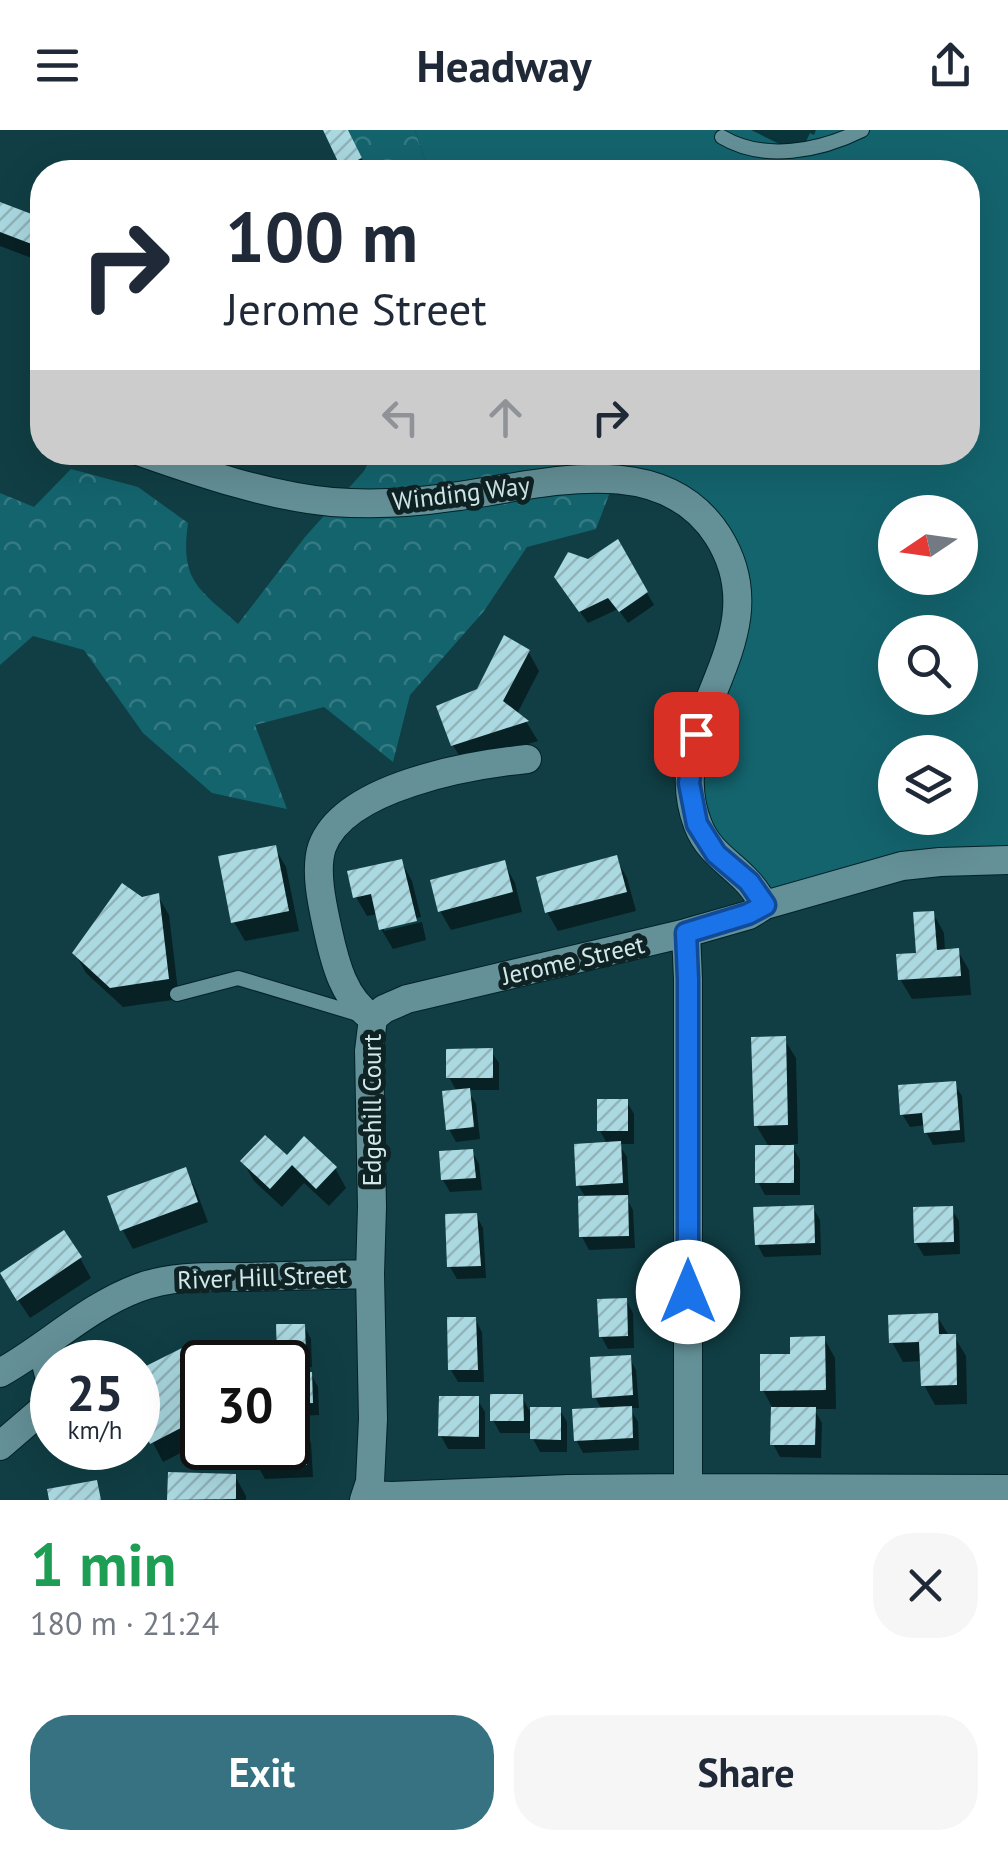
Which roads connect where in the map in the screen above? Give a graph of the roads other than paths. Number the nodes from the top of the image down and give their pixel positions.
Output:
1 (862, 130) edge
2 (722, 137) dead end
3 (179, 465) edge
4 (527, 759) dead end
5 (1008, 860) edge
6 (765, 905) junction
7 (686, 933) junction
8 (177, 994) dead end
9 (373, 1018) junction
10 (370, 1274) junction
11 (52, 1340) edge
12 (30, 1355) edge
13 (0, 1373) edge
14 (30, 1421) edge
15 (0, 1446) edge
16 (688, 1488) junction
17 (1008, 1490) edge
18 (365, 1498) edge

1 - 2 lane
3 - 6 street, Winding Way
4 - 9 street, Edgehill Court
5 - 6 street, Jerome Street
6 - 7 street, Jerome Street
7 - 9 street, Jerome Street
7 - 16 street
8 - 9 lane
9 - 10 street, Edgehill Court
10 - 11 street, River Hill Street
10 - 18 street, Edgehill Court
12 - 13 street, River Hill Street
14 - 15 street
16 - 17 street
16 - 18 street

